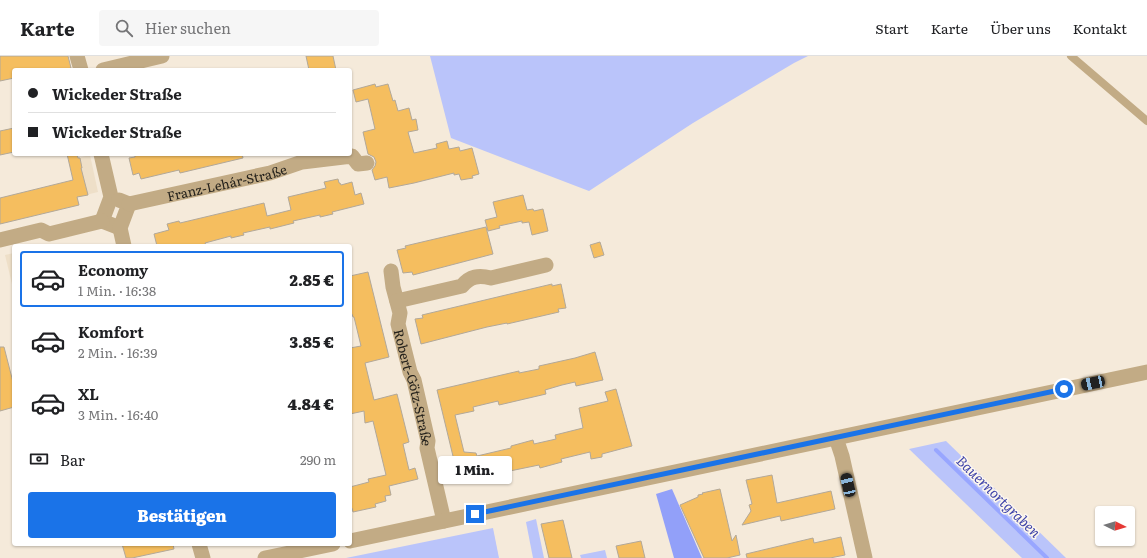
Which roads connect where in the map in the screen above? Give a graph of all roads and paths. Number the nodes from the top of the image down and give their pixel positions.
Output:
1 (77, 56) edge
2 (162, 56) edge
3 (1071, 56) edge
4 (80, 68) edge
5 (112, 68) edge
6 (1147, 121) edge
7 (101, 156) edge
8 (367, 163) dead end
9 (111, 197) junction
10 (128, 204) junction
11 (102, 221) junction
12 (120, 228) junction
13 (0, 240) edge
14 (124, 244) edge
15 (546, 265) dead end
16 (391, 271) dead end
17 (397, 301) junction
18 (1147, 372) edge
19 (836, 438) junction
20 (444, 521) junction
21 (352, 541) edge
22 (199, 546) edge
23 (323, 546) edge
24 (202, 558) edge
25 (265, 558) edge
26 (865, 558) edge

1 - 4 street
2 - 5 street
3 - 6 lane
7 - 9 street
8 - 10 street, Franz-Lehár-Straße
9 - 10 street
9 - 11 street
10 - 12 street
11 - 12 street
11 - 13 street
12 - 14 street
15 - 17 street
16 - 17 street, Robert-Götz-Straße
17 - 20 street, Robert-Götz-Straße
18 - 19 street
19 - 20 street
19 - 26 street
20 - 21 street
22 - 24 street
23 - 25 street

